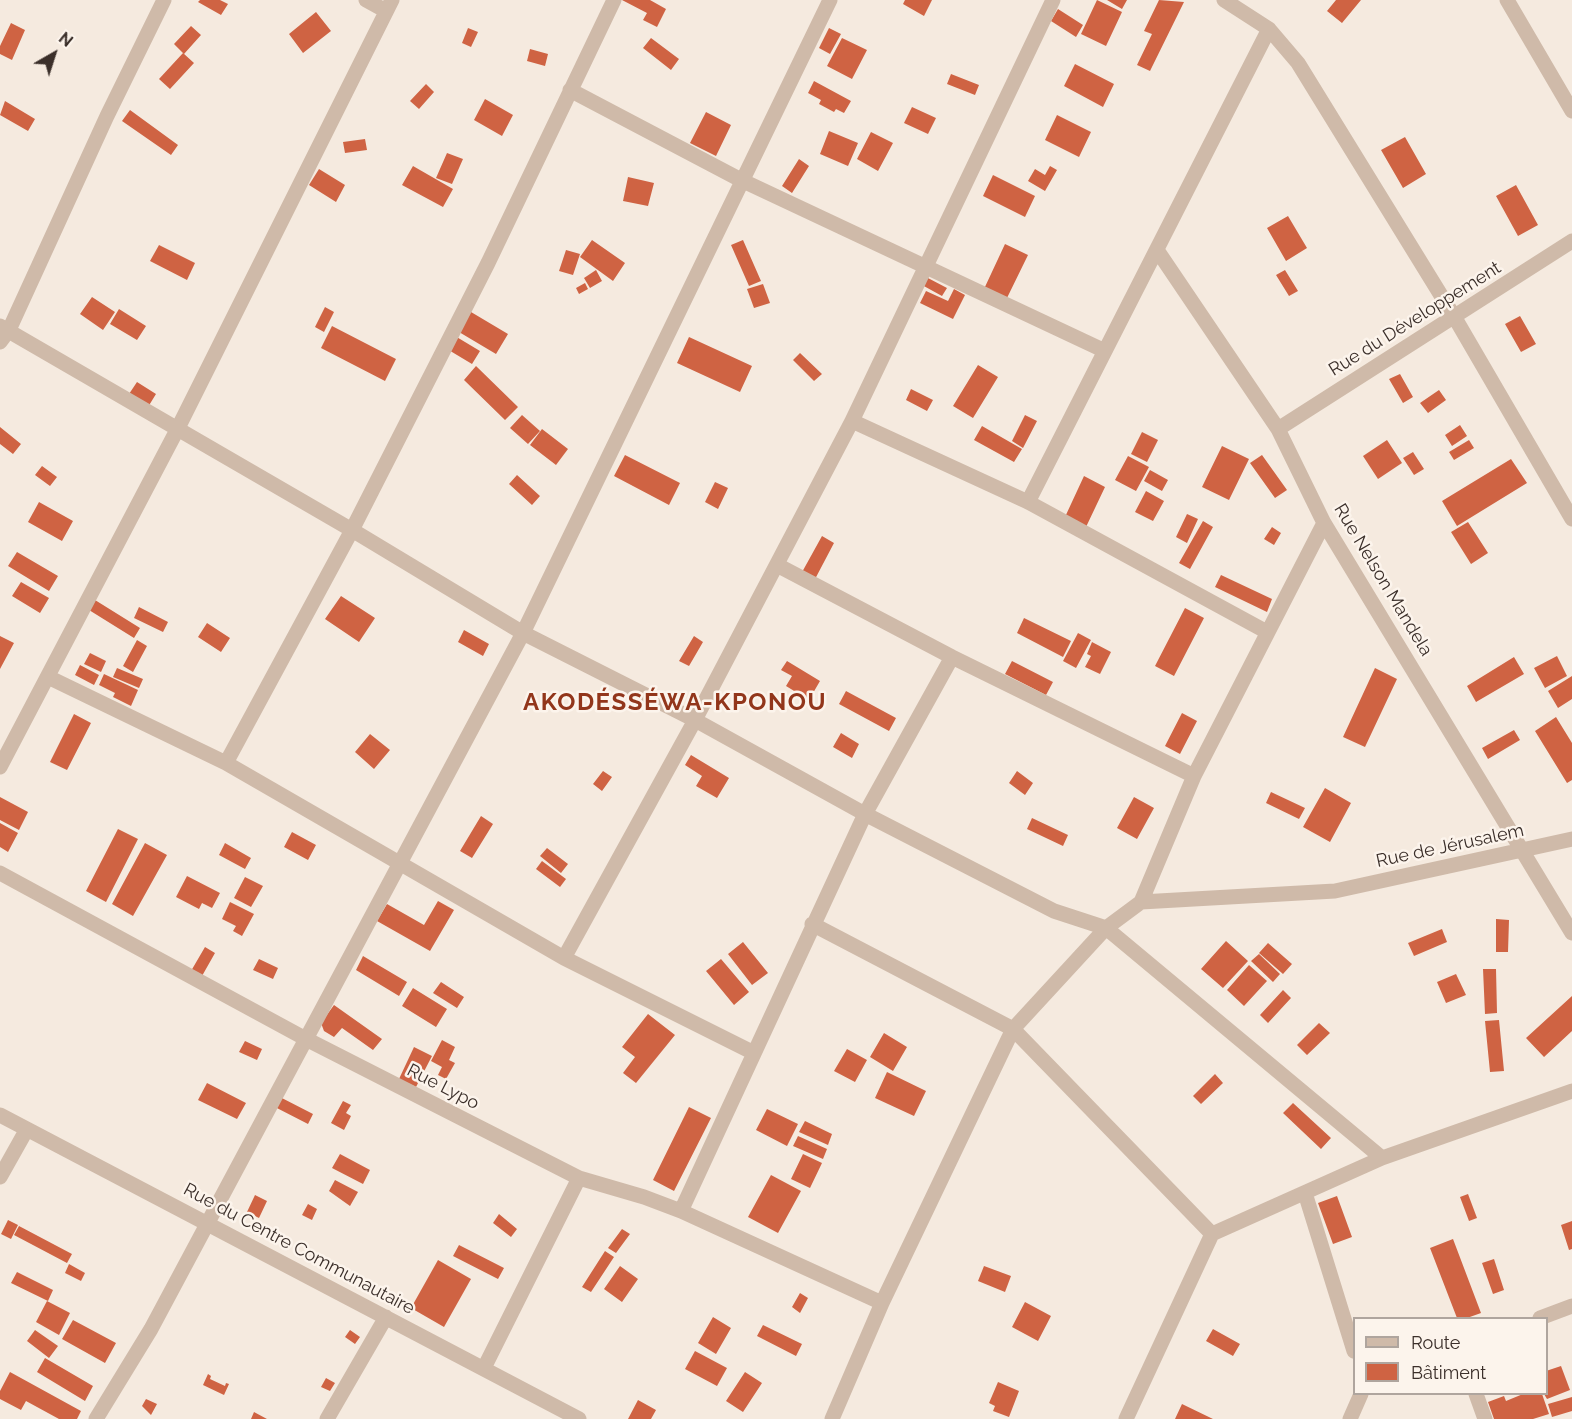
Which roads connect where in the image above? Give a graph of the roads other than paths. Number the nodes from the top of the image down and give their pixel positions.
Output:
1 (164, 0) edge
2 (366, 0) edge
3 (614, 0) edge
4 (830, 0) edge
5 (1053, 0) edge
6 (1224, 0) edge
7 (1507, 0) edge
8 (389, 6) edge
9 (1269, 29) junction
10 (570, 90) junction
11 (1572, 111) edge
12 (741, 180) junction
13 (1572, 241) edge
14 (1157, 250) junction
15 (924, 266) junction
16 (1455, 318) junction
17 (3, 333) edge
18 (1105, 351) junction
19 (852, 421) junction
20 (1278, 429) junction
21 (177, 430) junction
22 (1028, 502) junction
23 (1572, 519) edge
24 (1324, 523) junction
25 (352, 530) junction
26 (777, 565) junction
27 (1267, 632) junction
28 (524, 633) junction
29 (952, 657) junction
30 (48, 677) junction
31 (696, 720) junction
32 (226, 763) junction
33 (0, 767) edge
34 (1194, 776) junction
35 (865, 814) junction
36 (1572, 839) edge
37 (1523, 850) junction
38 (400, 862) junction
39 (0, 873) edge
40 (1140, 902) junction
41 (813, 924) junction
42 (1106, 928) junction
43 (1572, 933) edge
44 (564, 958) junction
45 (1013, 1029) junction
46 (306, 1039) junction
47 (754, 1053) junction
48 (1572, 1091) edge
49 (0, 1115) edge
50 (27, 1129) junction
51 (1382, 1158) junction
52 (0, 1177) edge
53 (579, 1178) junction
54 (1305, 1193) junction
55 (681, 1211) junction
56 (207, 1223) junction
57 (1212, 1234) junction
58 (882, 1303) junction
59 (1572, 1306) edge
60 (386, 1317) junction
61 (1543, 1317) edge
62 (1353, 1348) edge
63 (484, 1368) junction
64 (1361, 1395) edge
65 (1476, 1395) edge
66 (552, 1412) edge
67 (96, 1419) edge
68 (327, 1419) edge
69 (579, 1419) edge
70 (832, 1419) edge
71 (1126, 1419) edge
72 (1350, 1419) edge
73 (1485, 1419) edge

1 - 17 street
2 - 8 street
3 - 10 street
4 - 12 street
5 - 15 street
6 - 9 street
7 - 11 street
8 - 21 street
9 - 14 street
9 - 16 street
10 - 12 street
10 - 25 street
12 - 15 street
12 - 28 street
13 - 16 street, Rue du Développement
14 - 18 street
14 - 20 street, Rue Nelson Mandela
15 - 18 street
15 - 19 street
16 - 20 street, Rue du Développement
16 - 23 street
17 - 21 street
18 - 22 street
19 - 22 street
19 - 26 street
20 - 24 street, Rue Nelson Mandela
21 - 25 street
21 - 30 street
22 - 27 street
24 - 27 street
24 - 37 street, Rue Nelson Mandela
25 - 28 street
25 - 32 street
26 - 29 street
26 - 31 street
27 - 34 street
28 - 31 street
28 - 38 street
29 - 34 street
29 - 35 street
30 - 32 street
30 - 33 street
31 - 35 street
31 - 44 street
32 - 38 street
34 - 40 street
35 - 41 street
35 - 42 street
36 - 37 street, Rue de Jérusalem
37 - 40 street, Rue de Jérusalem
37 - 43 street, Rue Nelson Mandela
38 - 44 street
38 - 46 street
39 - 46 street, Rue Lypo
40 - 42 street
41 - 45 street
41 - 47 street
42 - 45 street
42 - 51 street
44 - 47 street
45 - 57 street
45 - 58 street
46 - 53 street, Rue Lypo
46 - 56 street
47 - 55 street
48 - 51 street
49 - 50 street, Rue du Centre Communautaire
50 - 52 street
50 - 56 street, Rue du Centre Communautaire
51 - 54 street
53 - 55 street, Rue Lypo
53 - 63 street
54 - 57 street
54 - 62 street
55 - 58 street, Rue Lypo
56 - 60 street, Rue du Centre Communautaire
56 - 67 street
57 - 71 street
58 - 70 street
59 - 61 street
60 - 63 street, Rue du Centre Communautaire
60 - 68 street
63 - 66 street, Rue du Centre Communautaire
64 - 72 street
65 - 73 street
66 - 69 street, Rue du Centre Communautaire

